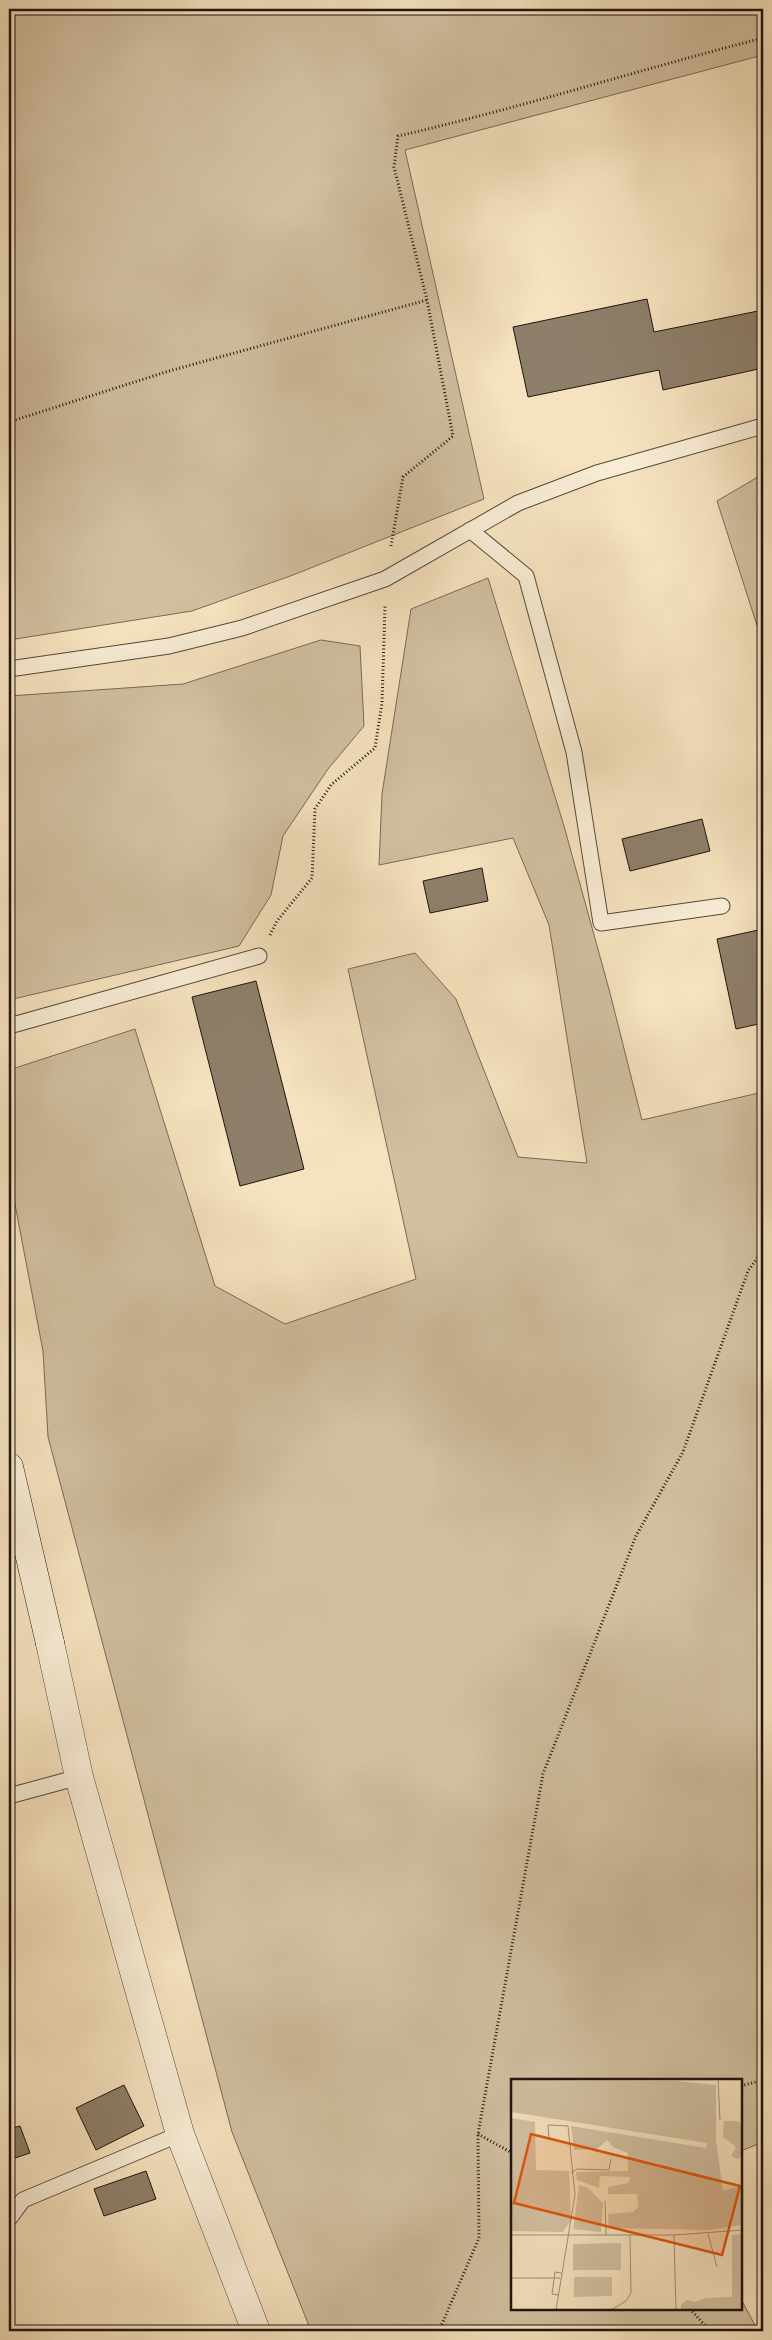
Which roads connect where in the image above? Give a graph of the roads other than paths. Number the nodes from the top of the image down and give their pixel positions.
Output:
1 (763, 426) edge
2 (470, 530) junction
3 (9, 669) edge
4 (722, 906) dead end
5 (259, 956) road end
6 (9, 1026) edge
7 (9, 1467) edge
8 (79, 1777) junction
9 (9, 1796) edge
10 (180, 2134) junction
11 (9, 2220) edge
12 (256, 2331) edge

1 - 2 lane
2 - 3 lane
2 - 4 lane
5 - 6 lane
7 - 8 street
8 - 9 lane
8 - 10 street
10 - 11 lane
10 - 12 street

